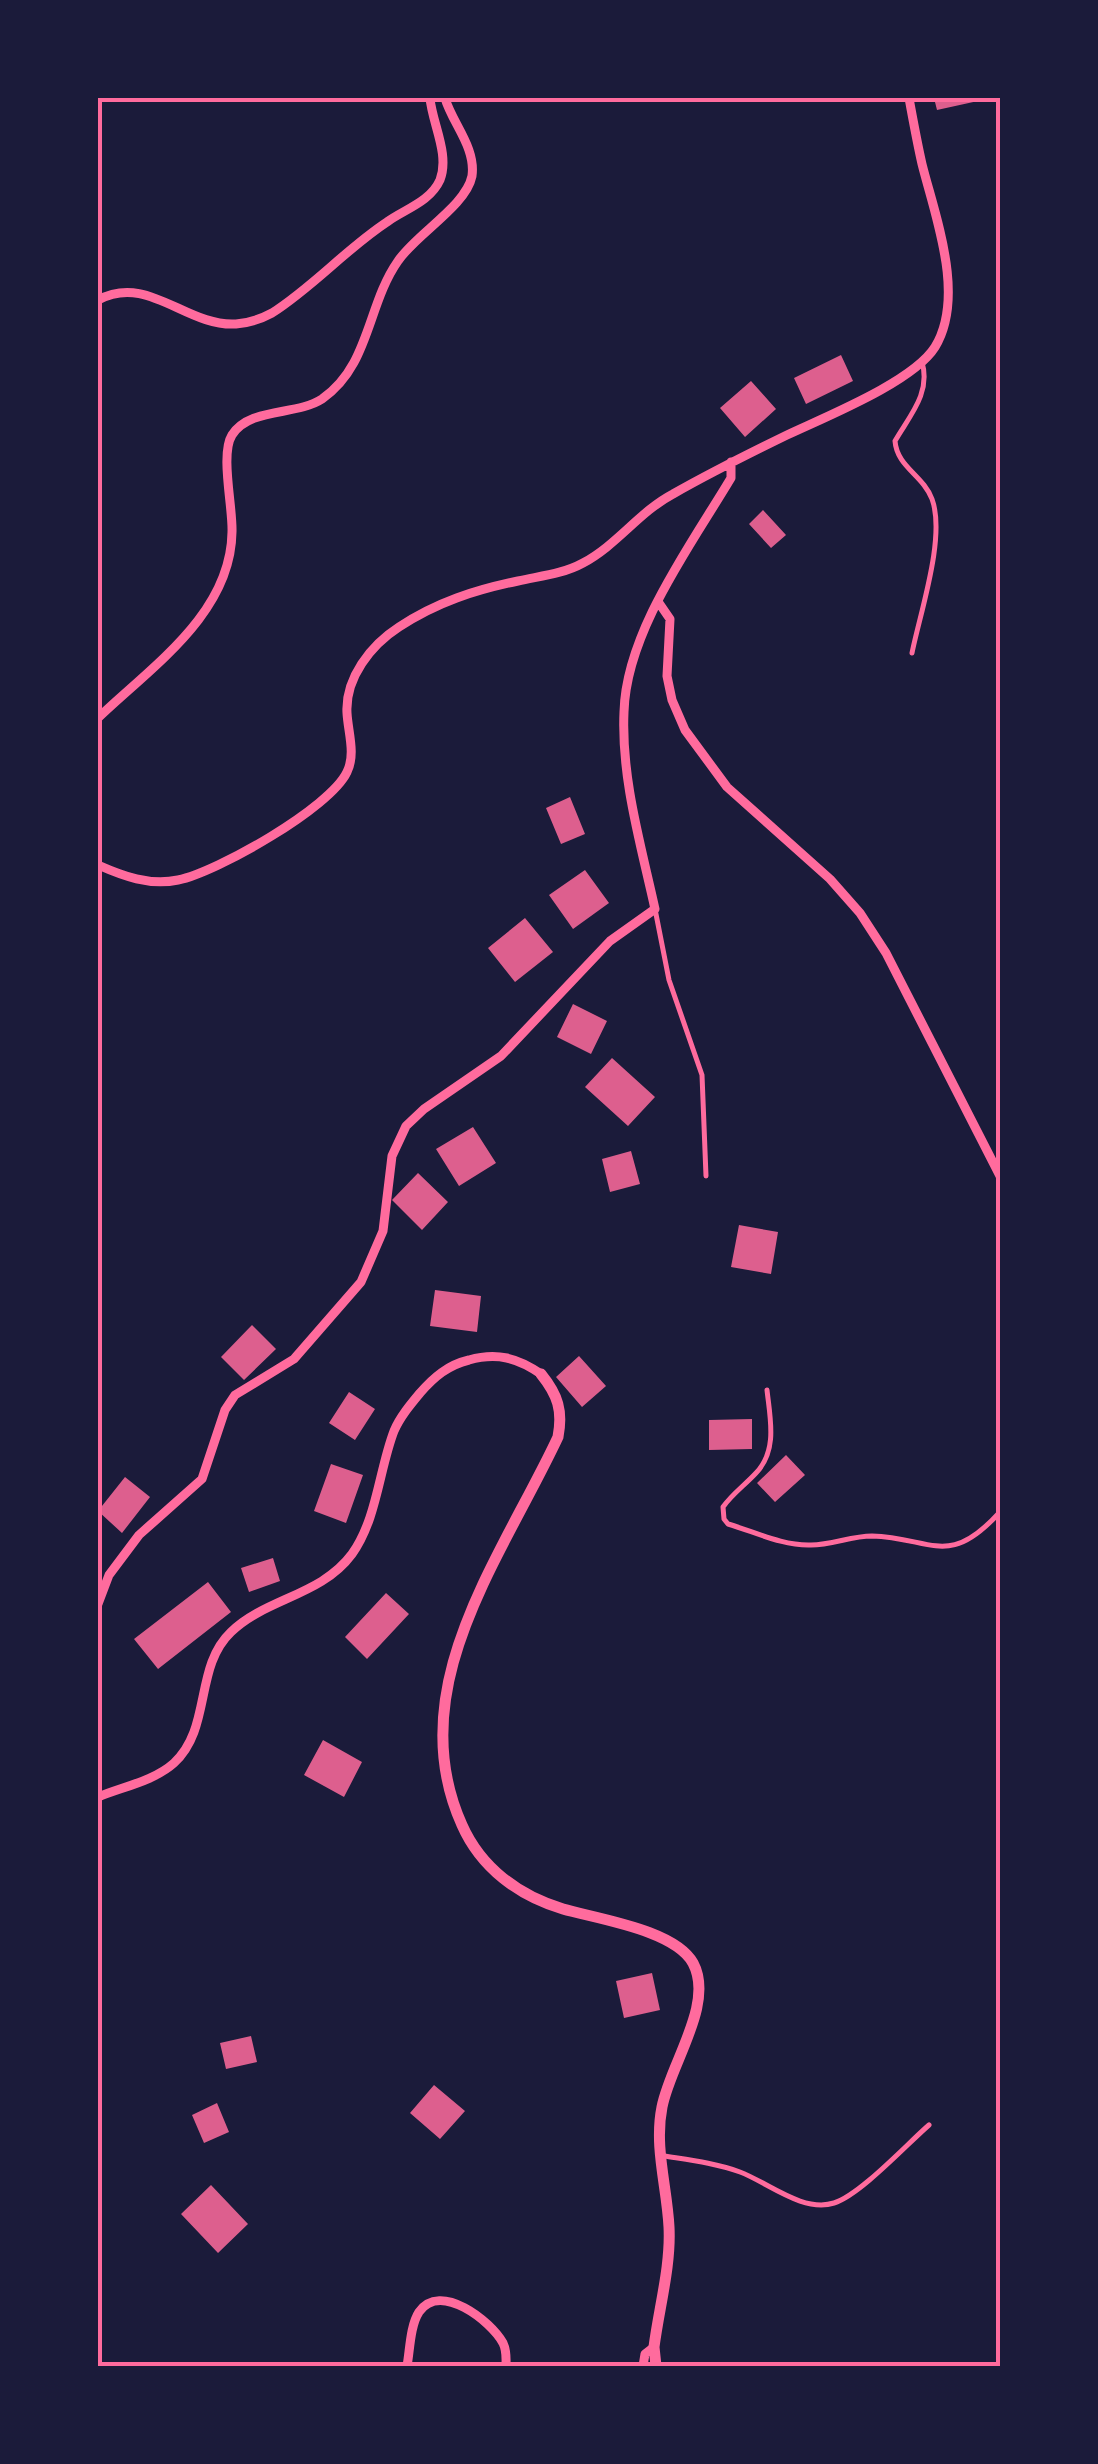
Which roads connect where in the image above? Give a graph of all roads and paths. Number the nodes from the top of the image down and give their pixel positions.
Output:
1 (430, 98) edge
2 (445, 98) edge
3 (909, 98) edge
4 (98, 300) edge
5 (922, 362) junction
6 (731, 462) junction
7 (658, 604) junction
8 (912, 653) dead end
9 (98, 718) edge
10 (98, 865) edge
11 (655, 909) junction
12 (706, 1176) dead end
13 (1000, 1176) edge
14 (541, 1374) joint
15 (767, 1390) dead end
16 (1000, 1512) edge
17 (98, 1604) edge
18 (98, 1796) edge
19 (930, 2124) dead end
20 (660, 2156) junction
21 (654, 2347) junction
22 (406, 2366) edge
23 (506, 2366) edge
24 (643, 2366) edge
25 (656, 2366) edge

1 - 4 street
2 - 9 street
3 - 5 street
5 - 6 street
5 - 8 lane
6 - 7 street
6 - 10 street
7 - 11 street
7 - 13 street
11 - 12 lane
11 - 17 street
14 - 18 street
14 - 20 street
15 - 16 lane
19 - 20 lane
20 - 21 street
21 - 24 street
21 - 25 street
22 - 23 street

